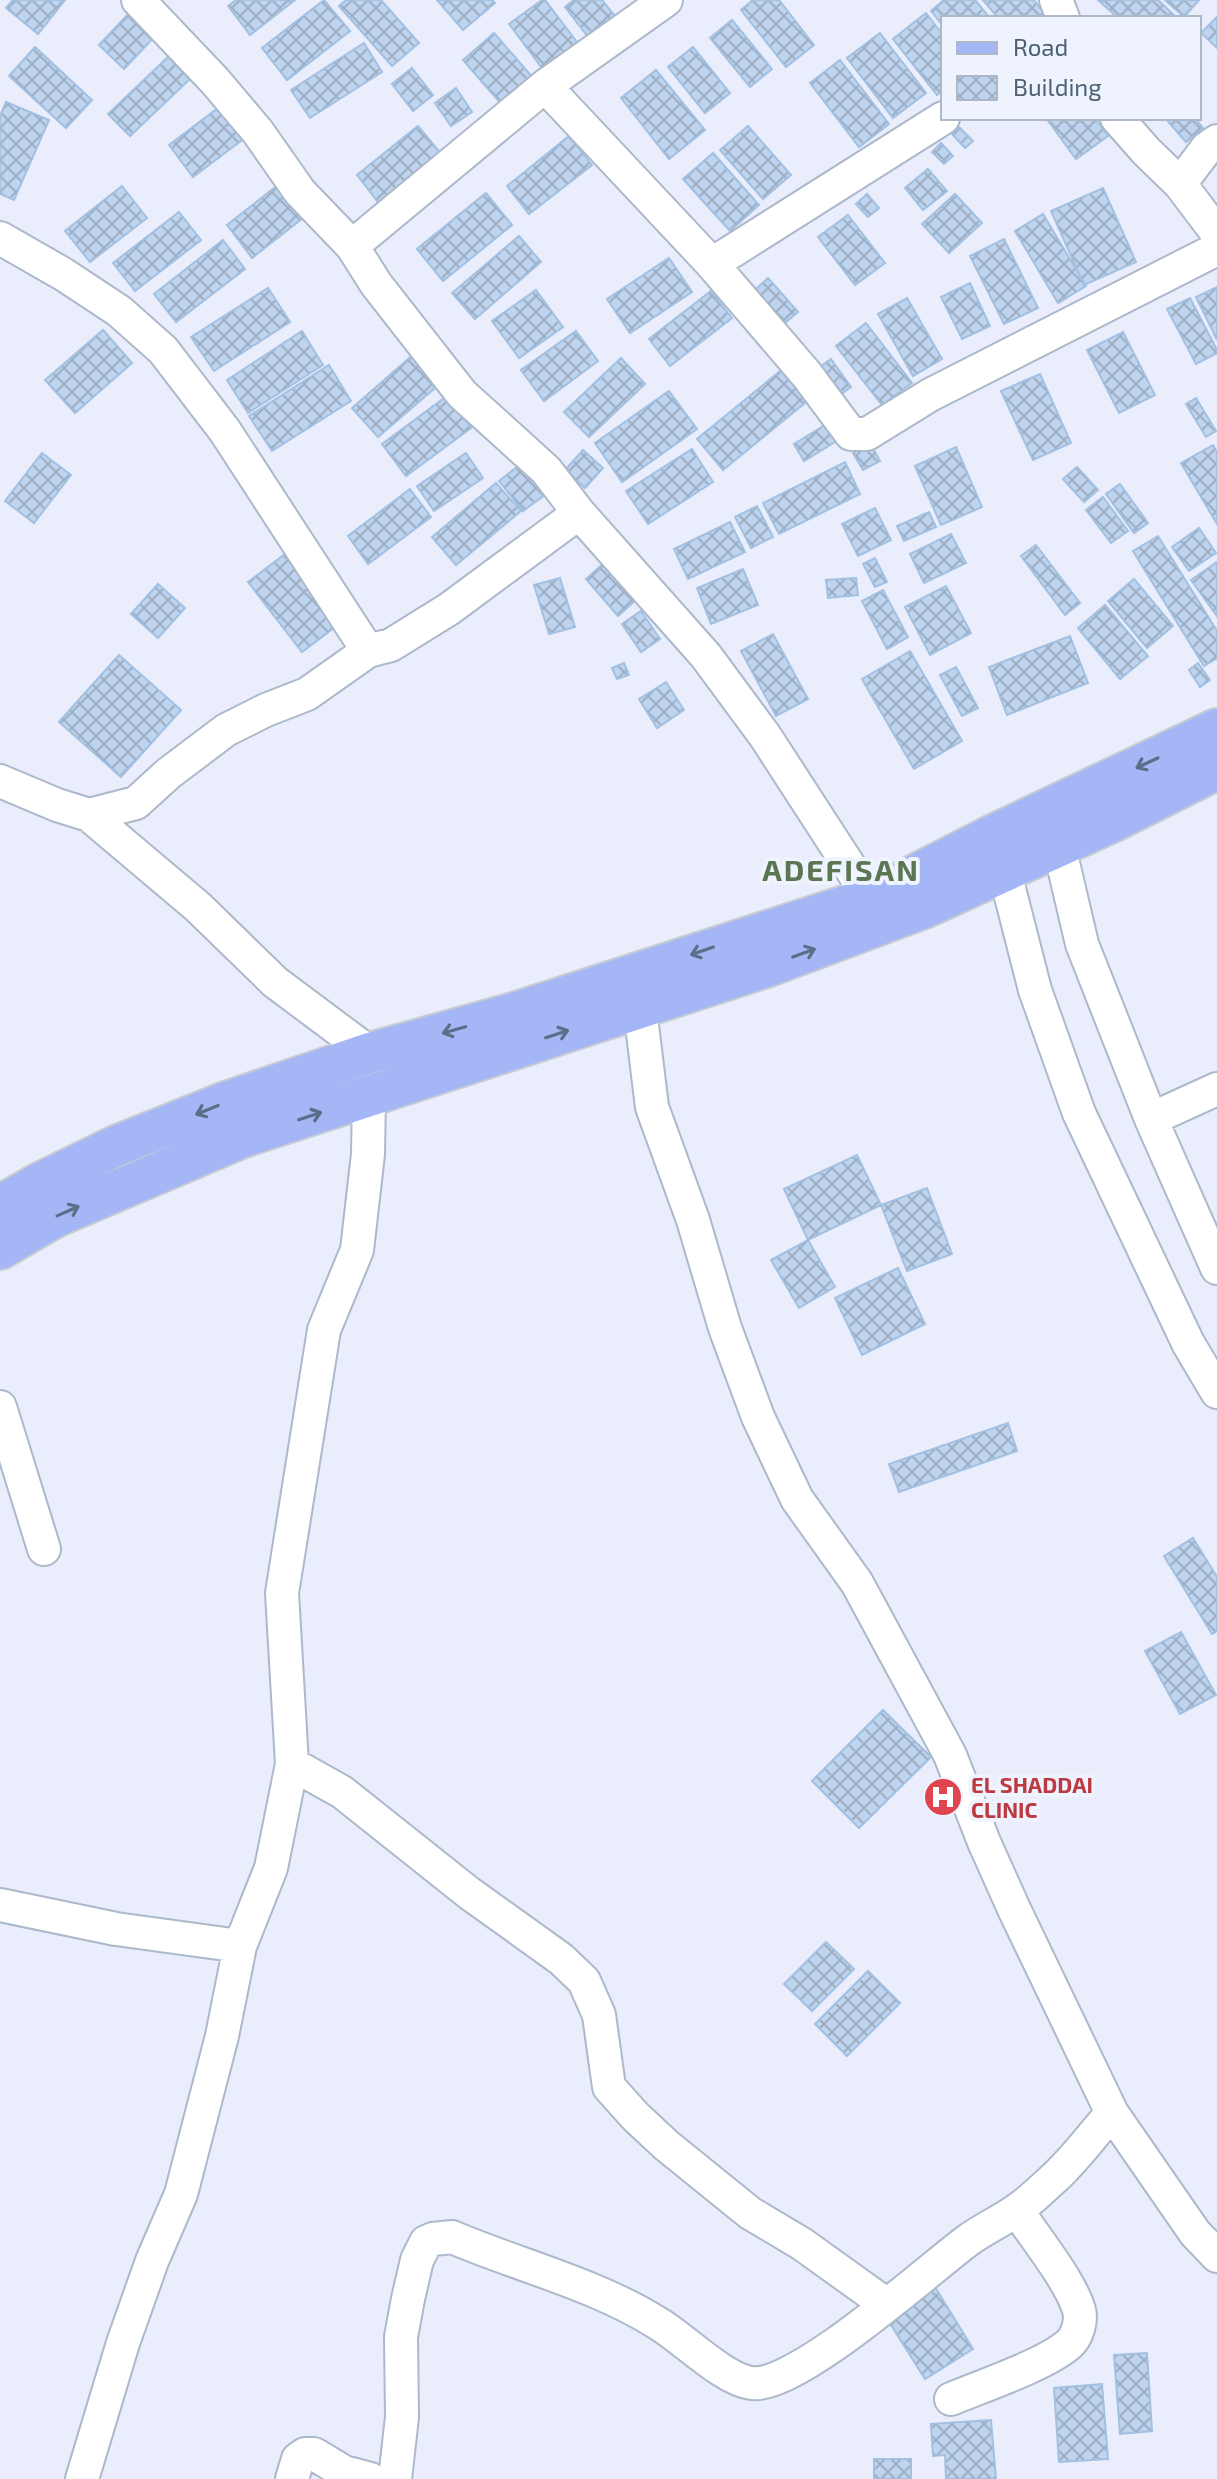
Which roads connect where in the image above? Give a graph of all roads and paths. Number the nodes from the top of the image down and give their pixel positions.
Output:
1 (138, 0) edge
2 (666, 0) edge
3 (545, 86) junction
4 (941, 119) edge
5 (1119, 120) edge
6 (1217, 141) edge
7 (1180, 184) junction
8 (1217, 233) edge
9 (0, 238) edge
10 (352, 246) junction
11 (1217, 249) edge
12 (712, 264) junction
13 (579, 513) junction
14 (368, 651) junction
15 (1217, 729) edge
16 (1217, 769) edge
17 (0, 781) edge
18 (89, 815) junction
19 (1059, 846) junction
20 (1005, 873) junction
21 (870, 898) junction
22 (640, 1009) junction
23 (370, 1053) junction
24 (1217, 1089) edge
25 (369, 1097) junction
26 (1151, 1119) junction
27 (0, 1206) edge
28 (0, 1249) edge
29 (1217, 1268) edge
30 (1217, 1392) edge
31 (0, 1407) edge
32 (44, 1549) dead end
33 (292, 1764) junction
34 (0, 1905) edge
35 (240, 1946) junction
36 (1112, 2113) junction
37 (1017, 2210) junction
38 (1217, 2256) edge
39 (887, 2305) junction
40 (951, 2399) dead end
41 (82, 2479) edge
42 (292, 2479) edge
43 (370, 2479) edge
44 (395, 2479) edge

1 - 10 street
2 - 3 street
3 - 10 street
3 - 12 street
4 - 12 street
5 - 7 street
6 - 7 street
7 - 8 street
9 - 14 street
10 - 13 street
11 - 12 street
13 - 14 street
13 - 21 street
14 - 18 street
15 -> 21 main road
16 - 19 main road
17 - 18 street
18 - 23 street
19 - 20 main road
19 - 26 street
22 -> 20 main road
20 - 30 street
21 -> 23 main road
25 -> 22 main road
22 - 36 street
23 -> 27 main road
24 - 26 street
28 -> 25 main road
25 - 33 street
26 - 29 street
31 - 32 street
33 - 35 street
33 - 39 street
34 - 35 street
35 - 41 street
36 - 37 street
36 - 38 street
37 - 39 street
37 - 40 street
39 - 44 street
42 - 43 street

